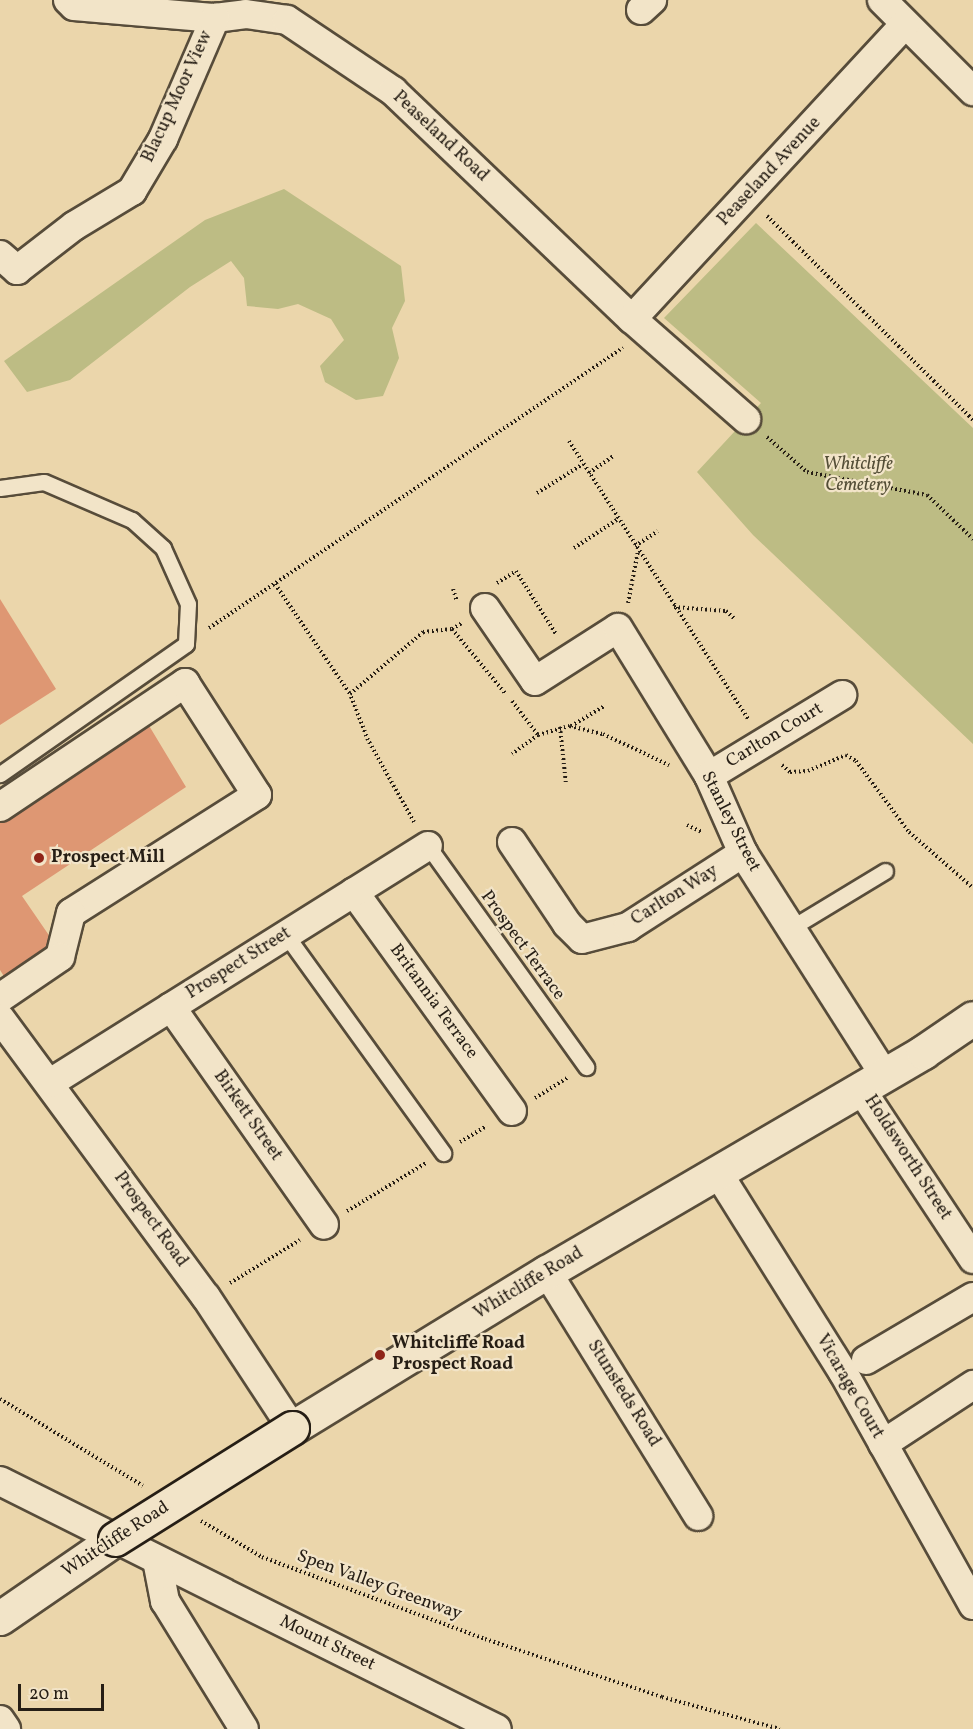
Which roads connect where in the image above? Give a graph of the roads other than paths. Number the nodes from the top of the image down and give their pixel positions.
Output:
1 (68, 0) edge
2 (882, 0) edge
3 (293, 10) edge
4 (215, 18) junction
5 (905, 24) junction
6 (973, 91) edge
7 (0, 255) edge
8 (640, 325) junction
9 (746, 419) road end
10 (0, 488) edge
11 (486, 599) road end
12 (842, 695) dead end
13 (0, 774) edge
14 (709, 776) junction
15 (0, 807) edge
16 (512, 842) dead end
17 (428, 846) joint
18 (743, 853) junction
19 (885, 871) dead end
20 (354, 892) junction
21 (791, 928) junction
22 (286, 935) junction
23 (0, 998) edge
24 (171, 1007) junction
25 (0, 1018) edge
26 (973, 1018) edge
27 (586, 1067) road end
28 (872, 1081) junction
29 (50, 1083) junction
30 (512, 1111) road end
31 (443, 1153) road end
32 (718, 1173) junction
33 (324, 1225) road end
34 (973, 1258) edge
35 (547, 1272) junction
36 (973, 1297) edge
37 (866, 1360) dead end
38 (973, 1385) edge
39 (292, 1428) junction
40 (883, 1444) junction
41 (0, 1482) edge
42 (698, 1515) dead end
43 (115, 1539) junction
44 (157, 1560) junction
45 (973, 1605) edge
46 (0, 1618) edge
47 (0, 1720) edge
48 (6, 1729) edge
49 (244, 1729) edge
50 (497, 1729) edge

1 - 4 street, Peaseland Road
2 - 5 street
3 - 4 street, Peaseland Road
3 - 8 street, Peaseland Road
4 - 7 street, Blacup Moor View
5 - 6 street
5 - 8 street, Peaseland Avenue
8 - 9 street, Peaseland Road
10 - 13 lane
11 - 14 street, Stanley Street
12 - 14 street, Carlton Court
14 - 18 street, Stanley Street
15 - 23 street
16 - 18 street, Carlton Way
17 - 20 street, Prospect Street
17 - 27 lane, Prospect Terrace
18 - 21 street, Stanley Street
19 - 21 lane
20 - 22 street, Prospect Street
20 - 30 street, Britannia Terrace
21 - 28 street, Stanley Street
22 - 24 street, Prospect Street
22 - 31 lane
24 - 29 street, Prospect Street
24 - 33 street, Birkett Street
25 - 29 street, Prospect Road
26 - 28 main road, Whitcliffe Road
28 - 32 main road, Whitcliffe Road
28 - 34 street, Holdsworth Street
29 - 39 street, Prospect Road
32 - 35 main road, Whitcliffe Road
32 - 40 street, Vicarage Court
35 - 39 main road, Whitcliffe Road
35 - 42 street, Stunsteds Road
36 - 37 street
38 - 40 street
39 - 43 main road, Whitcliffe Road, bridge
40 - 45 street, Vicarage Court
41 - 43 street, Mount Street
43 - 44 street, Mount Street
43 - 46 main road, Whitcliffe Road
44 - 49 street
44 - 50 street, Mount Street
47 - 48 street

